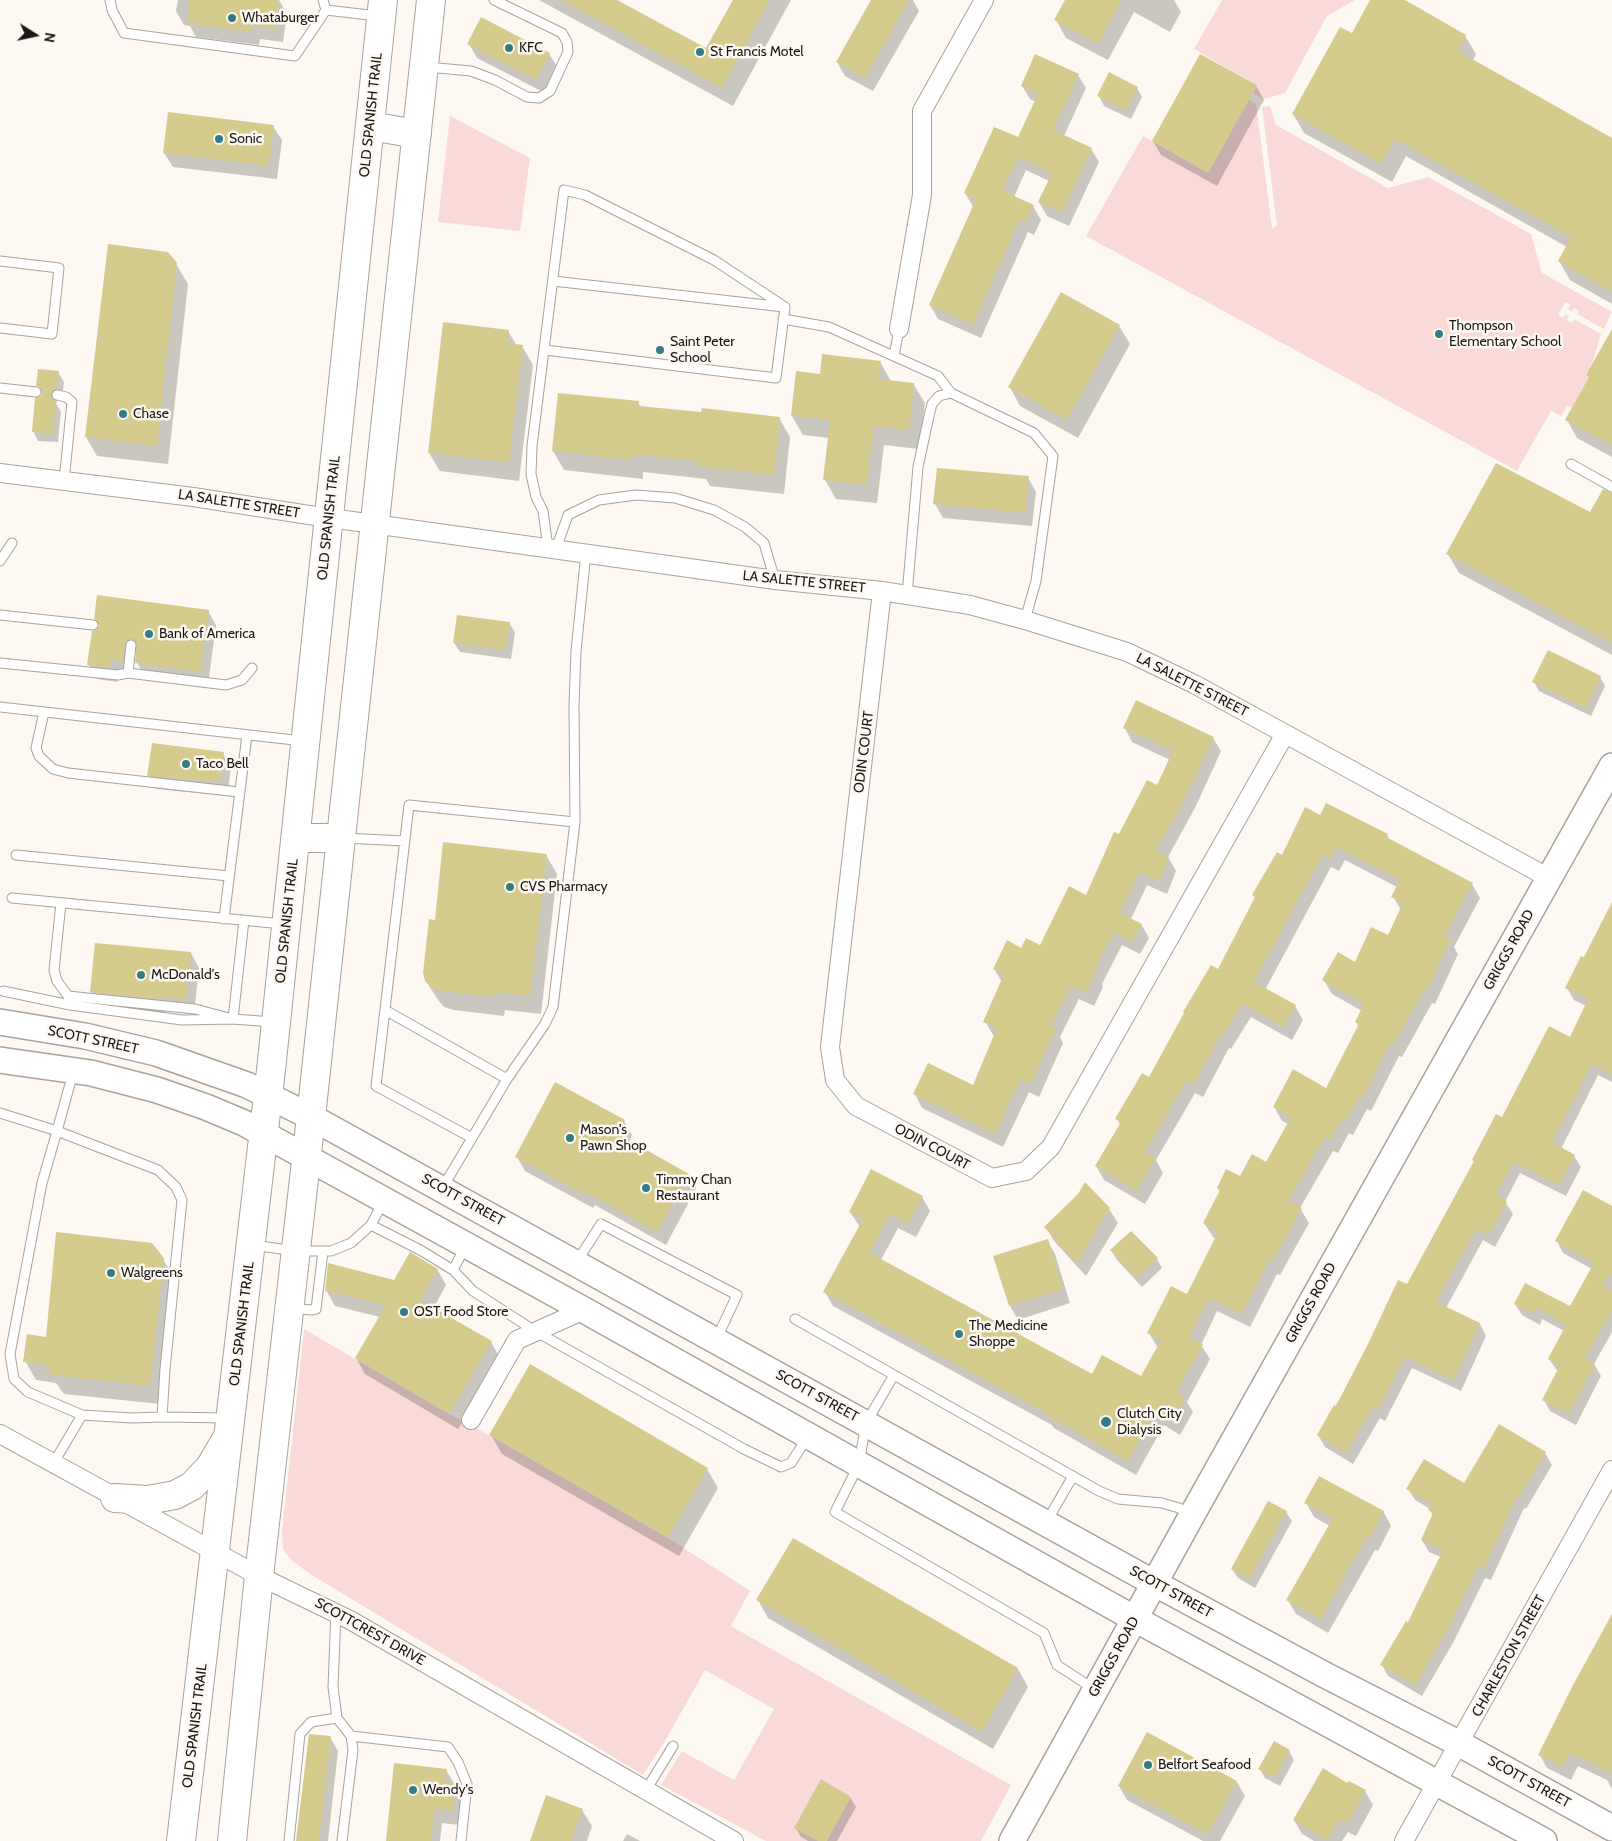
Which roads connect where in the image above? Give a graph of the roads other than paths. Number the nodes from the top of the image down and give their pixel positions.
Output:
1 (110, 0) edge
2 (323, 0) edge
3 (431, 0) edge
4 (494, 0) edge
5 (984, 0) edge
6 (382, 8) edge
7 (326, 10) junction
8 (424, 67) junction
9 (370, 126) junction
10 (417, 134) junction
11 (0, 261) edge
12 (553, 281) junction
13 (785, 307) junction
14 (784, 319) junction
15 (0, 328) edge
16 (899, 329) joint
17 (545, 350) junction
18 (894, 356) junction
19 (0, 388) edge
20 (36, 392) dead end
21 (950, 393) junction
22 (57, 395) dead end
23 (1571, 464) dead end
24 (0, 473) edge
25 (64, 481) junction
26 (1612, 487) edge
27 (329, 517) junction
28 (375, 523) junction
29 (12, 543) dead end
30 (552, 548) junction
31 (586, 553) junction
32 (0, 561) edge
33 (775, 580) junction
34 (882, 590) junction
35 (907, 595) junction
36 (0, 615) edge
37 (1025, 620) junction
38 (93, 625) dead end
39 (131, 645) dead end
40 (0, 663) edge
41 (252, 668) dead end
42 (128, 673) junction
43 (0, 707) edge
44 (44, 712) junction
45 (1285, 734) junction
46 (247, 735) junction
47 (306, 742) junction
48 (1612, 766) edge
49 (239, 792) junction
50 (575, 822) junction
51 (297, 838) junction
52 (341, 838) junction
53 (405, 841) junction
54 (16, 855) dead end
55 (229, 876) junction
56 (1549, 878) junction
57 (12, 898) dead end
58 (61, 903) junction
59 (224, 919) junction
60 (244, 920) junction
61 (287, 925) junction
62 (3, 991) dead end
63 (385, 1010) junction
64 (232, 1019) junction
65 (0, 1022) edge
66 (276, 1022) junction
67 (0, 1060) edge
68 (74, 1071) junction
69 (507, 1079) junction
70 (268, 1096) junction
71 (0, 1113) edge
72 (311, 1117) junction
73 (57, 1131) junction
74 (264, 1134) junction
75 (472, 1138) junction
76 (306, 1156) junction
77 (442, 1189) junction
78 (384, 1200) junction
79 (371, 1225) junction
80 (251, 1245) junction
81 (466, 1245) junction
82 (295, 1251) junction
83 (323, 1251) junction
84 (576, 1262) junction
85 (453, 1270) junction
86 (601, 1277) junction
87 (289, 1308) junction
88 (584, 1310) junction
89 (795, 1318) dead end
90 (535, 1331) junction
91 (716, 1340) junction
92 (894, 1375) junction
93 (82, 1415) junction
94 (162, 1417) junction
95 (471, 1420) dead end
96 (866, 1423) junction
97 (230, 1426) junction
98 (0, 1434) edge
99 (809, 1436) junction
100 (53, 1464) junction
101 (860, 1464) junction
102 (1612, 1470) edge
103 (1073, 1476) junction
104 (115, 1498) junction
105 (1192, 1515) junction
106 (1046, 1523) junction
107 (216, 1551) junction
108 (259, 1576) junction
109 (1154, 1583) junction
110 (336, 1612) junction
111 (1135, 1619) junction
112 (1096, 1690) junction
113 (337, 1718) junction
114 (351, 1736) junction
115 (1460, 1744) junction
116 (674, 1746) dead end
117 (1437, 1783) junction
118 (646, 1790) junction
119 (1612, 1828) edge
120 (181, 1841) edge
121 (232, 1841) edge
122 (289, 1841) edge
123 (342, 1841) edge
124 (461, 1841) edge
125 (734, 1841) edge
126 (1012, 1841) edge
127 (1404, 1841) edge
128 (1544, 1841) edge

1 - 7 lane
2 - 7 lane
3 - 8 main road
4 - 8 lane
5 - 16 street
6 - 7 lane
6 - 9 main road, OLD SPANISH TRAIL
8 - 10 main road
9 - 10 main road
9 - 27 main road, OLD SPANISH TRAIL
10 - 28 main road
11 - 15 lane
12 - 13 lane
12 - 13 lane
12 - 17 lane
13 - 14 lane
14 - 17 lane
14 - 18 lane
16 - 18 lane
17 - 30 lane
18 - 21 lane
19 - 20 lane
21 - 35 lane
21 - 37 lane
22 - 25 lane
23 - 26 lane
24 - 25 street, LA SALETTE STREET
25 - 27 street, LA SALETTE STREET
27 - 28 street, LA SALETTE STREET
27 - 47 main road, OLD SPANISH TRAIL
28 - 30 street, LA SALETTE STREET
28 - 52 main road
29 - 32 lane
30 - 31 street, LA SALETTE STREET
30 - 33 lane
31 - 33 street, LA SALETTE STREET
31 - 50 lane
33 - 34 street, LA SALETTE STREET
34 - 35 street, LA SALETTE STREET
34 - 45 street, ODIN COURT
35 - 37 street, LA SALETTE STREET
36 - 38 lane
37 - 45 street, LA SALETTE STREET
39 - 42 lane
40 - 42 lane
41 - 42 lane
43 - 44 lane
44 - 46 lane
44 - 49 lane
45 - 56 street, LA SALETTE STREET
46 - 47 lane
46 - 49 lane
47 - 51 main road, OLD SPANISH TRAIL
48 - 56 main road, GRIGGS ROAD
49 - 55 lane
50 - 53 lane
50 - 69 lane
51 - 52 main road
51 - 61 main road, OLD SPANISH TRAIL
52 - 53 lane
52 - 72 main road
53 - 63 lane
54 - 55 lane
55 - 59 lane
56 - 105 main road, GRIGGS ROAD
57 - 58 lane
58 - 59 lane
58 - 64 lane
59 - 60 lane
60 - 61 lane
60 - 64 lane
61 - 66 main road, OLD SPANISH TRAIL
62 - 64 lane
63 - 69 lane
63 - 75 lane
64 - 66 lane
65 - 70 main road, SCOTT STREET
66 - 70 main road, OLD SPANISH TRAIL
67 - 68 main road
68 - 73 lane
68 - 74 main road
69 - 75 lane
70 - 72 main road, SCOTT STREET
70 - 74 main road, OLD SPANISH TRAIL
71 - 73 lane
72 - 76 main road
72 - 77 main road, SCOTT STREET
73 - 93 lane
73 - 94 lane
74 - 76 main road
74 - 80 main road, OLD SPANISH TRAIL
75 - 77 lane
76 - 78 main road
76 - 82 main road
77 - 84 main road, SCOTT STREET
78 - 79 lane
78 - 81 main road
79 - 83 lane
79 - 85 lane
80 - 82 lane
80 - 97 main road, OLD SPANISH TRAIL
81 - 85 lane
81 - 88 main road
82 - 83 lane
82 - 87 main road
83 - 87 lane
84 - 86 main road, SCOTT STREET
84 - 91 lane
85 - 90 lane
86 - 88 main road
86 - 91 main road, SCOTT STREET
87 - 108 main road
88 - 90 street
88 - 99 main road
89 - 92 lane
90 - 95 street
90 - 99 lane
91 - 96 main road, SCOTT STREET
92 - 96 lane
92 - 103 lane
93 - 94 lane
93 - 100 lane
94 - 97 lane
96 - 101 lane
96 - 106 main road, SCOTT STREET
97 - 104 main road
97 - 107 main road, OLD SPANISH TRAIL
98 - 100 street, SCOTTCREST DRIVE
99 - 101 main road
100 - 104 street, SCOTTCREST DRIVE
101 - 111 main road
101 - 112 lane
102 - 115 street, CHARLESTON STREET
103 - 105 lane
103 - 106 lane
104 - 107 street, SCOTTCREST DRIVE
105 - 109 main road, GRIGGS ROAD
106 - 109 main road, SCOTT STREET
107 - 108 street, SCOTTCREST DRIVE
107 - 120 main road, OLD SPANISH TRAIL
108 - 110 street, SCOTTCREST DRIVE
108 - 121 main road
109 - 111 main road, GRIGGS ROAD
109 - 115 main road, SCOTT STREET
110 - 113 lane
110 - 118 street, SCOTTCREST DRIVE
111 - 112 main road, GRIGGS ROAD
111 - 117 main road
112 - 126 main road, GRIGGS ROAD
113 - 114 lane
113 - 122 lane
114 - 123 lane
114 - 124 lane
115 - 117 street, CHARLESTON STREET
115 - 119 main road, SCOTT STREET
116 - 118 lane
117 - 127 street, CHARLESTON STREET
117 - 128 main road
118 - 125 street, SCOTTCREST DRIVE

